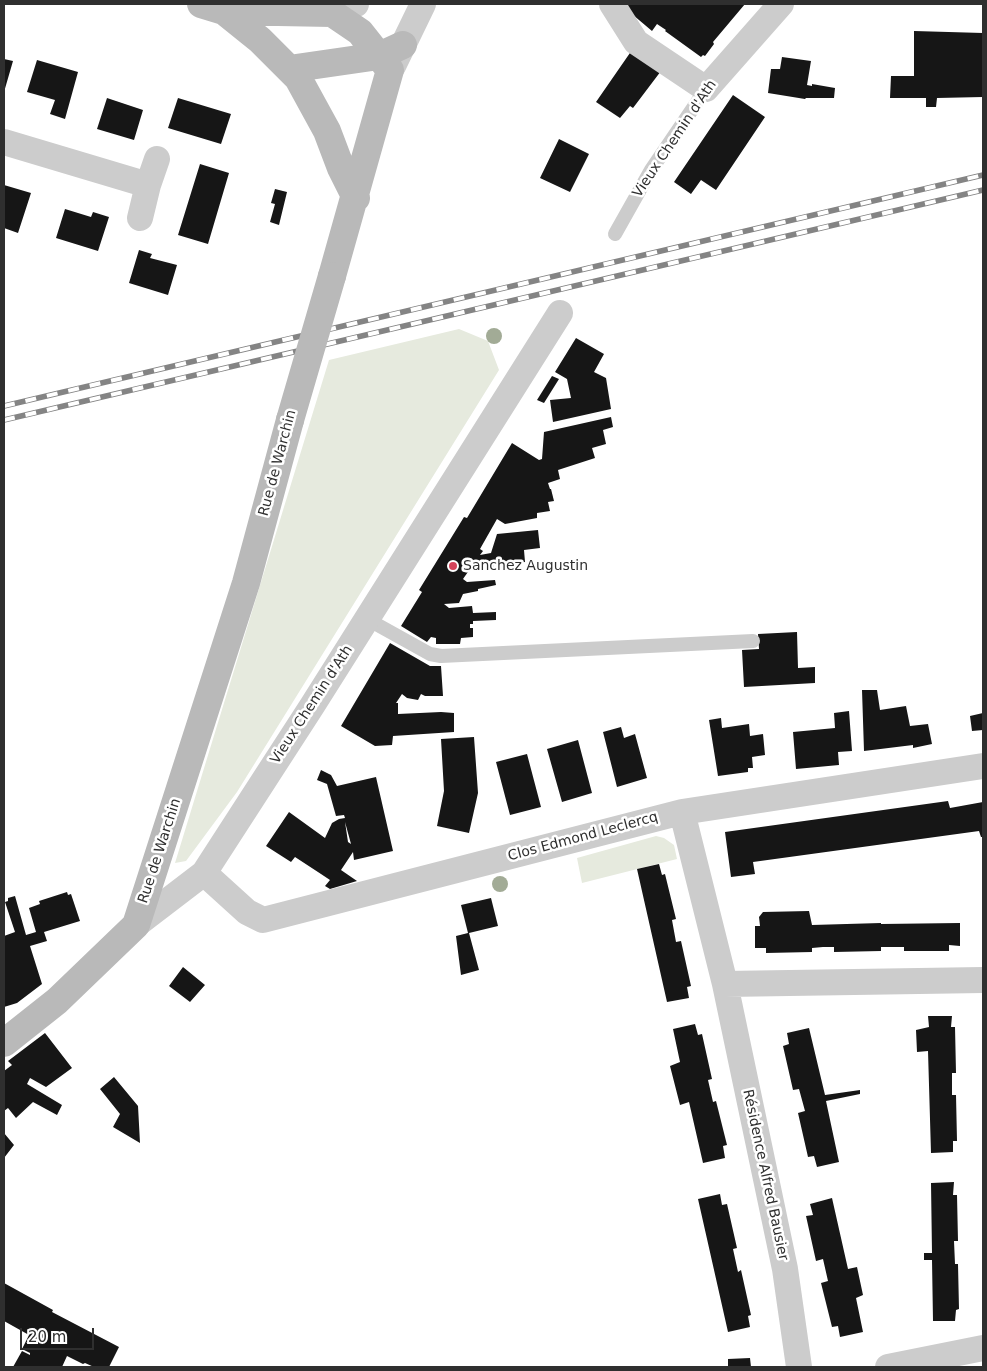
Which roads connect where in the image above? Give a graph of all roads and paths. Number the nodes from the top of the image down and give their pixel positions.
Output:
1 (424, 4) edge
2 (612, 4) edge
3 (781, 4) edge
4 (212, 7) edge
5 (344, 9) edge
6 (391, 57) junction
7 (289, 69) junction
8 (706, 88) junction
9 (4, 142) edge
10 (157, 159) dead end
11 (148, 185) junction
12 (356, 198) junction
13 (140, 218) dead end
14 (615, 234) dead end
15 (560, 313) dead end
16 (367, 619) junction
17 (753, 641) dead end
18 (983, 766) edge
19 (682, 812) junction
20 (204, 873) junction
21 (136, 925) junction
22 (983, 980) edge
23 (725, 984) junction
24 (4, 1043) edge
25 (983, 1348) edge
26 (799, 1367) edge
27 (888, 1367) edge

1 - 6 street, Rue de Warchin
2 - 8 street
3 - 8 street, Vieux Chemin d'Ath
4 - 5 street
4 - 7 street
5 - 6 street
6 - 7 street
6 - 12 street, Rue de Warchin
7 - 12 street
8 - 14 lane, Vieux Chemin d'Ath
9 - 11 street
10 - 11 street
11 - 13 street
12 - 21 street, Rue de Warchin, bridge
15 - 16 street, Vieux Chemin d'Ath
16 - 17 lane
16 - 20 street, Vieux Chemin d'Ath
18 - 19 street, Clos Edmond Leclercq
19 - 20 street, Clos Edmond Leclercq
19 - 23 street, Résidence Alfred Bausier
20 - 21 street, Vieux Chemin d'Ath
21 - 24 street, Vieux Chemin d'Ath
22 - 23 street
23 - 26 street, Résidence Alfred Bausier
25 - 27 street

